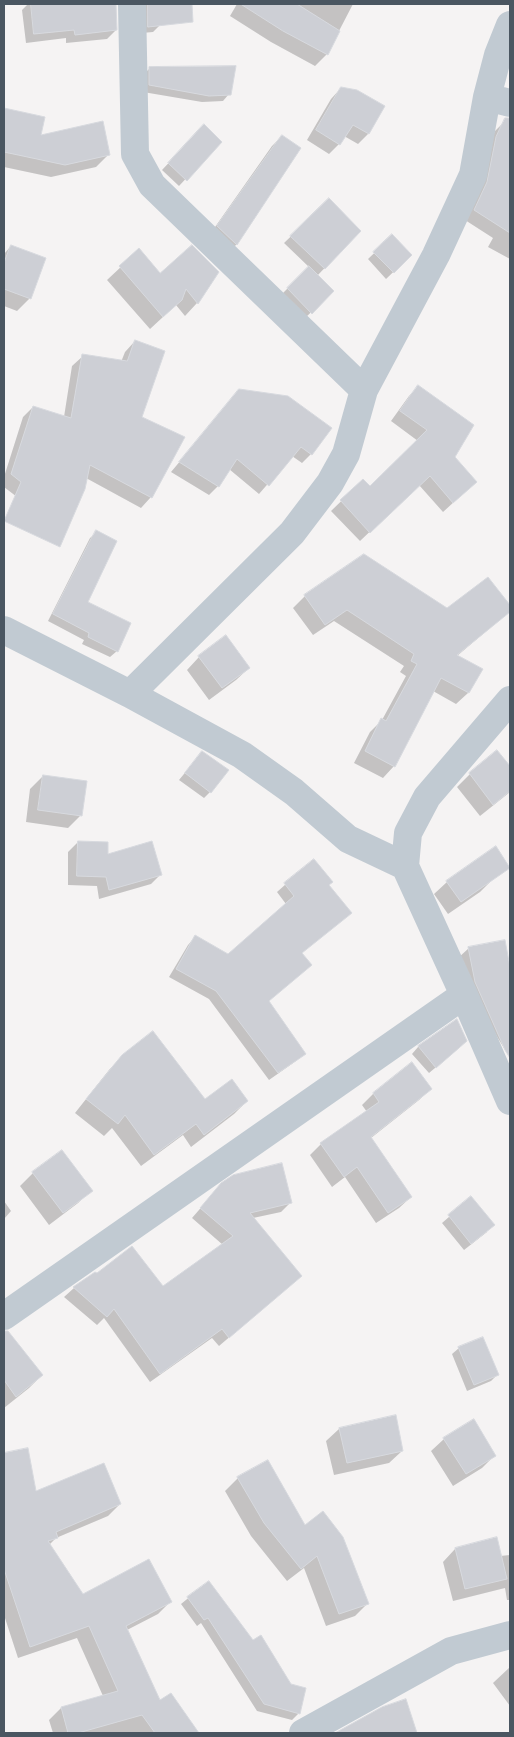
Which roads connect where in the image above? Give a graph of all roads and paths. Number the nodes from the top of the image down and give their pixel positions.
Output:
1 (132, 4) edge
2 (510, 25) edge
3 (499, 100) edge
4 (364, 390) junction
5 (4, 630) edge
6 (130, 694) junction
7 (510, 700) edge
8 (405, 866) junction
9 (464, 995) junction
10 (510, 1101) edge
11 (4, 1316) edge
12 (510, 1635) edge
13 (303, 1733) edge

1 - 4 street
2 - 3 street
3 - 4 street
4 - 6 street
5 - 6 street
6 - 8 street
7 - 8 street
8 - 9 street
9 - 10 street
9 - 11 street
12 - 13 street

